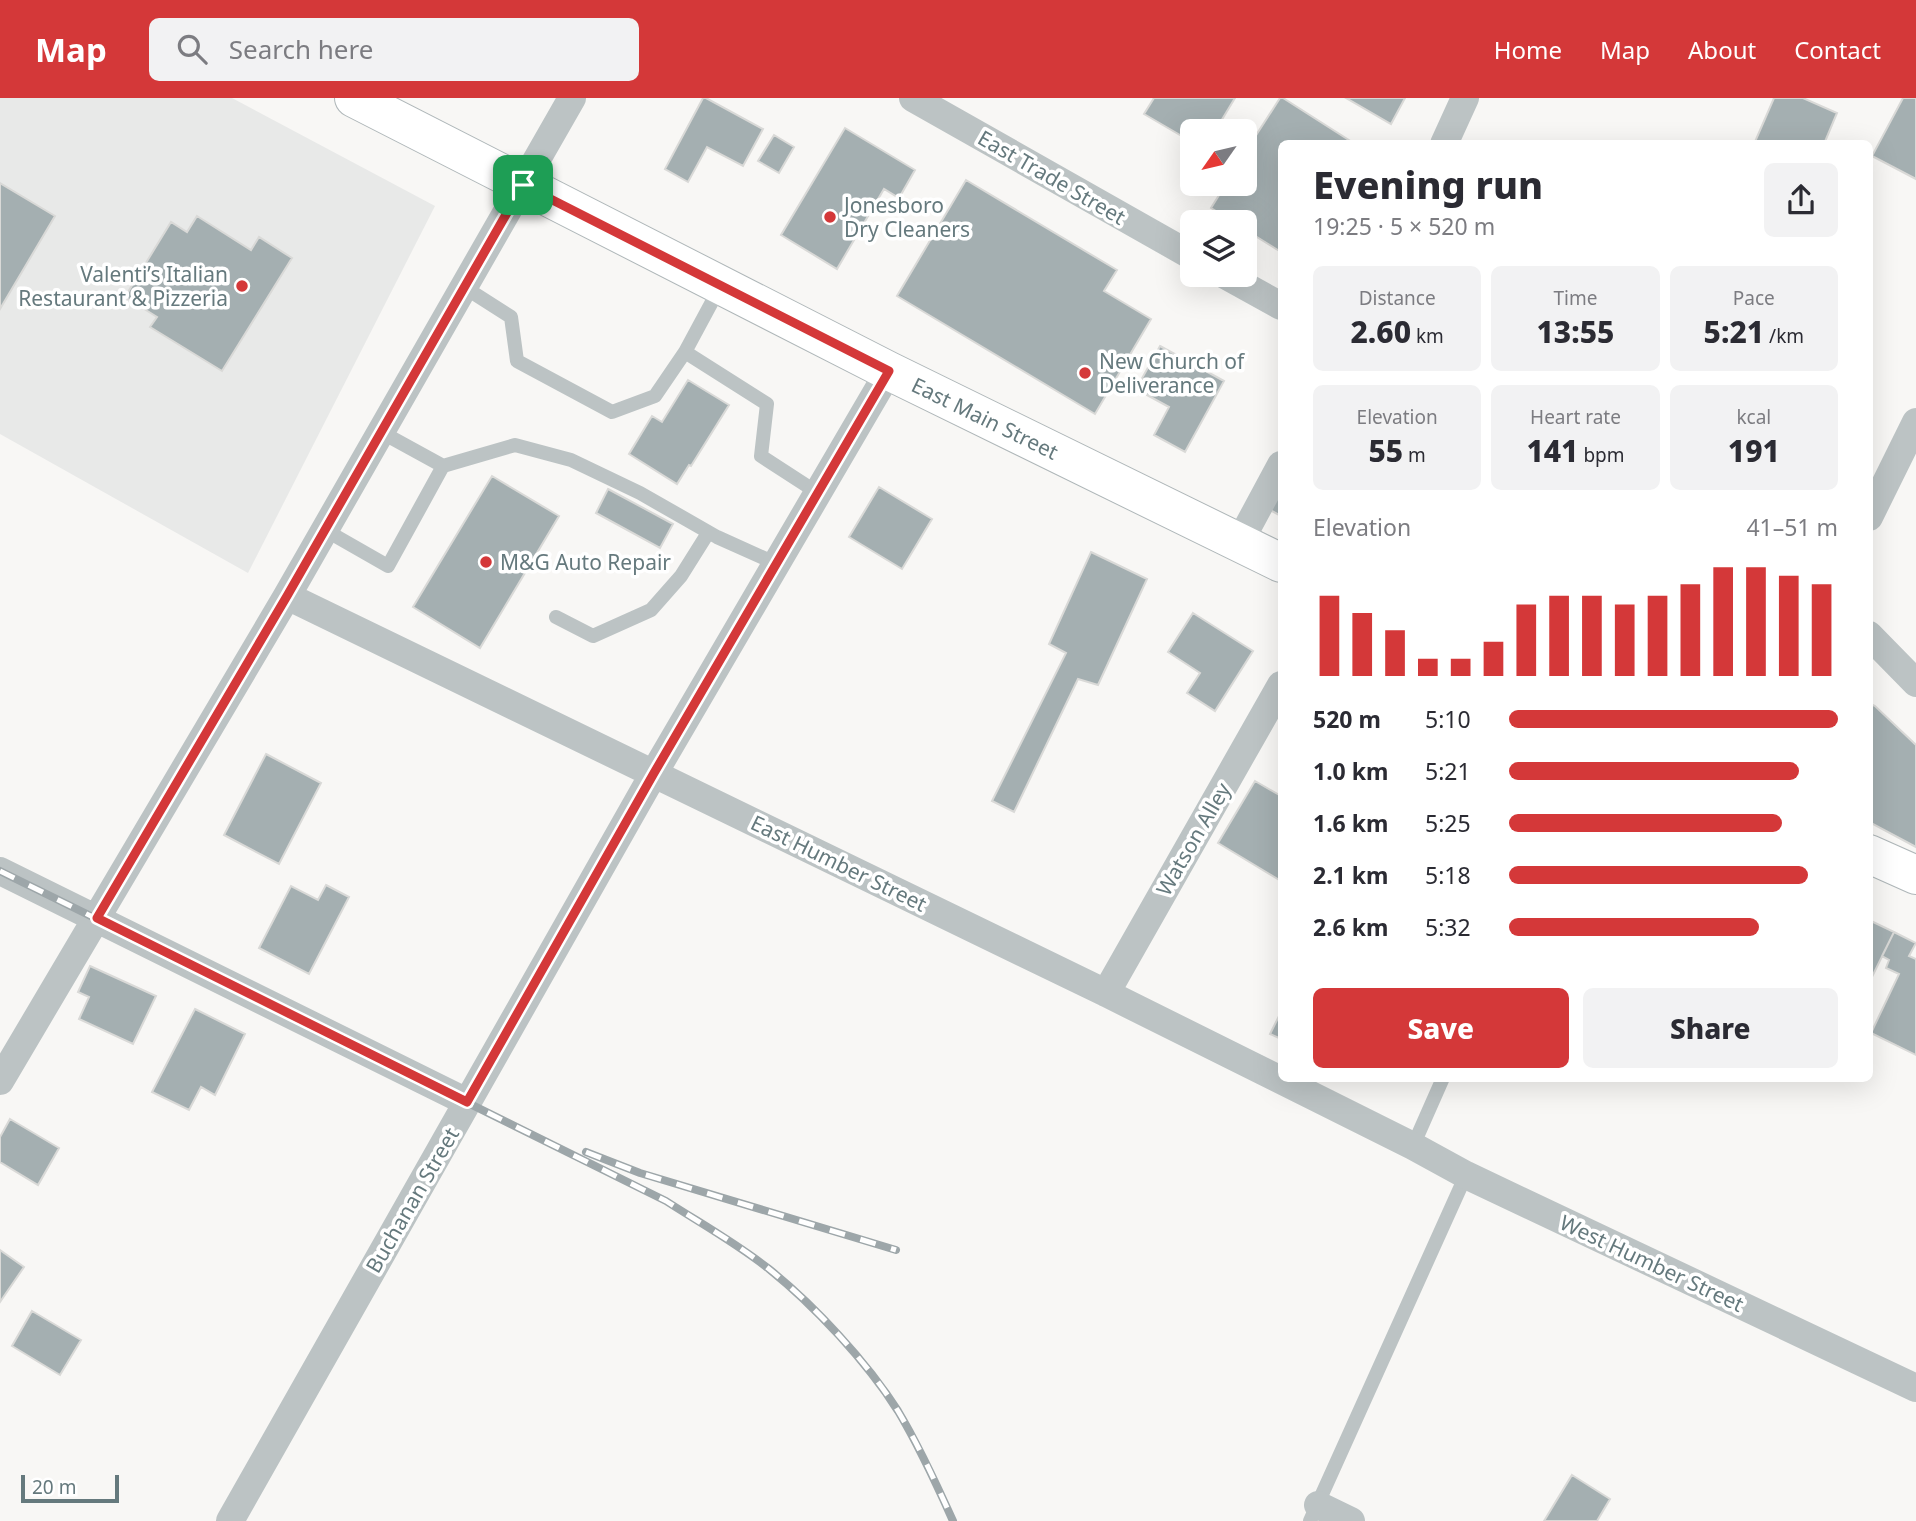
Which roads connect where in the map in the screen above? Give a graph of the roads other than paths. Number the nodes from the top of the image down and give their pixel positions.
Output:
1 (354, 98) edge
2 (572, 98) edge
3 (913, 98) edge
4 (1465, 98) edge
5 (1446, 140) edge
6 (523, 185) junction
7 (1180, 249) edge
8 (721, 286) junction
9 (464, 287) junction
10 (1247, 287) edge
11 (1278, 304) edge
12 (684, 352) junction
13 (889, 371) junction
14 (1916, 422) edge
15 (381, 432) junction
16 (443, 467) junction
17 (1278, 471) edge
18 (818, 493) junction
19 (1873, 509) edge
20 (325, 530) junction
21 (708, 533) junction
22 (1239, 543) junction
23 (1278, 562) edge
24 (777, 564) junction
25 (287, 596) junction
26 (556, 617) dead end
27 (1873, 639) edge
28 (1916, 683) edge
29 (1278, 690) edge
30 (654, 773) junction
31 (1873, 856) edge
32 (0, 871) edge
33 (1916, 875) edge
34 (97, 918) junction
35 (1105, 993) junction
36 (1278, 1079) edge
37 (0, 1081) edge
38 (1284, 1082) edge
39 (1440, 1082) edge
40 (467, 1102) junction
41 (1401, 1140) junction
42 (1466, 1175) junction
43 (1916, 1388) edge
44 (1314, 1513) edge
45 (230, 1521) edge
46 (1351, 1521) edge

1 - 6 main road, East Main Street
2 - 6 street
3 - 7 street, East Trade Street
4 - 5 street
6 - 8 main road, East Main Street
6 - 9 street
8 - 12 lane
8 - 13 main road, East Main Street
9 - 12 lane
9 - 15 street
10 - 11 street
12 - 18 lane
13 - 18 street, Buchanan Street
13 - 22 main road, East Main Street
14 - 19 street
15 - 16 lane
15 - 20 street
16 - 20 lane
16 - 21 lane
17 - 22 street
18 - 24 street, Buchanan Street
20 - 25 street
21 - 24 lane
21 - 26 lane
22 - 23 main road, East Main Street
24 - 30 street, Buchanan Street
25 - 30 street, East Humber Street
25 - 34 street
27 - 28 street
29 - 35 street, Watson Alley
30 - 35 street, East Humber Street
30 - 40 street, Buchanan Street
31 - 33 main road
32 - 34 street
34 - 37 street
34 - 40 street
35 - 36 street, East Humber Street
38 - 41 street, East Humber Street
39 - 41 lane
40 - 45 street, Buchanan Street
41 - 42 street, West Humber Street
42 - 43 street, West Humber Street
42 - 44 lane
44 - 46 street

